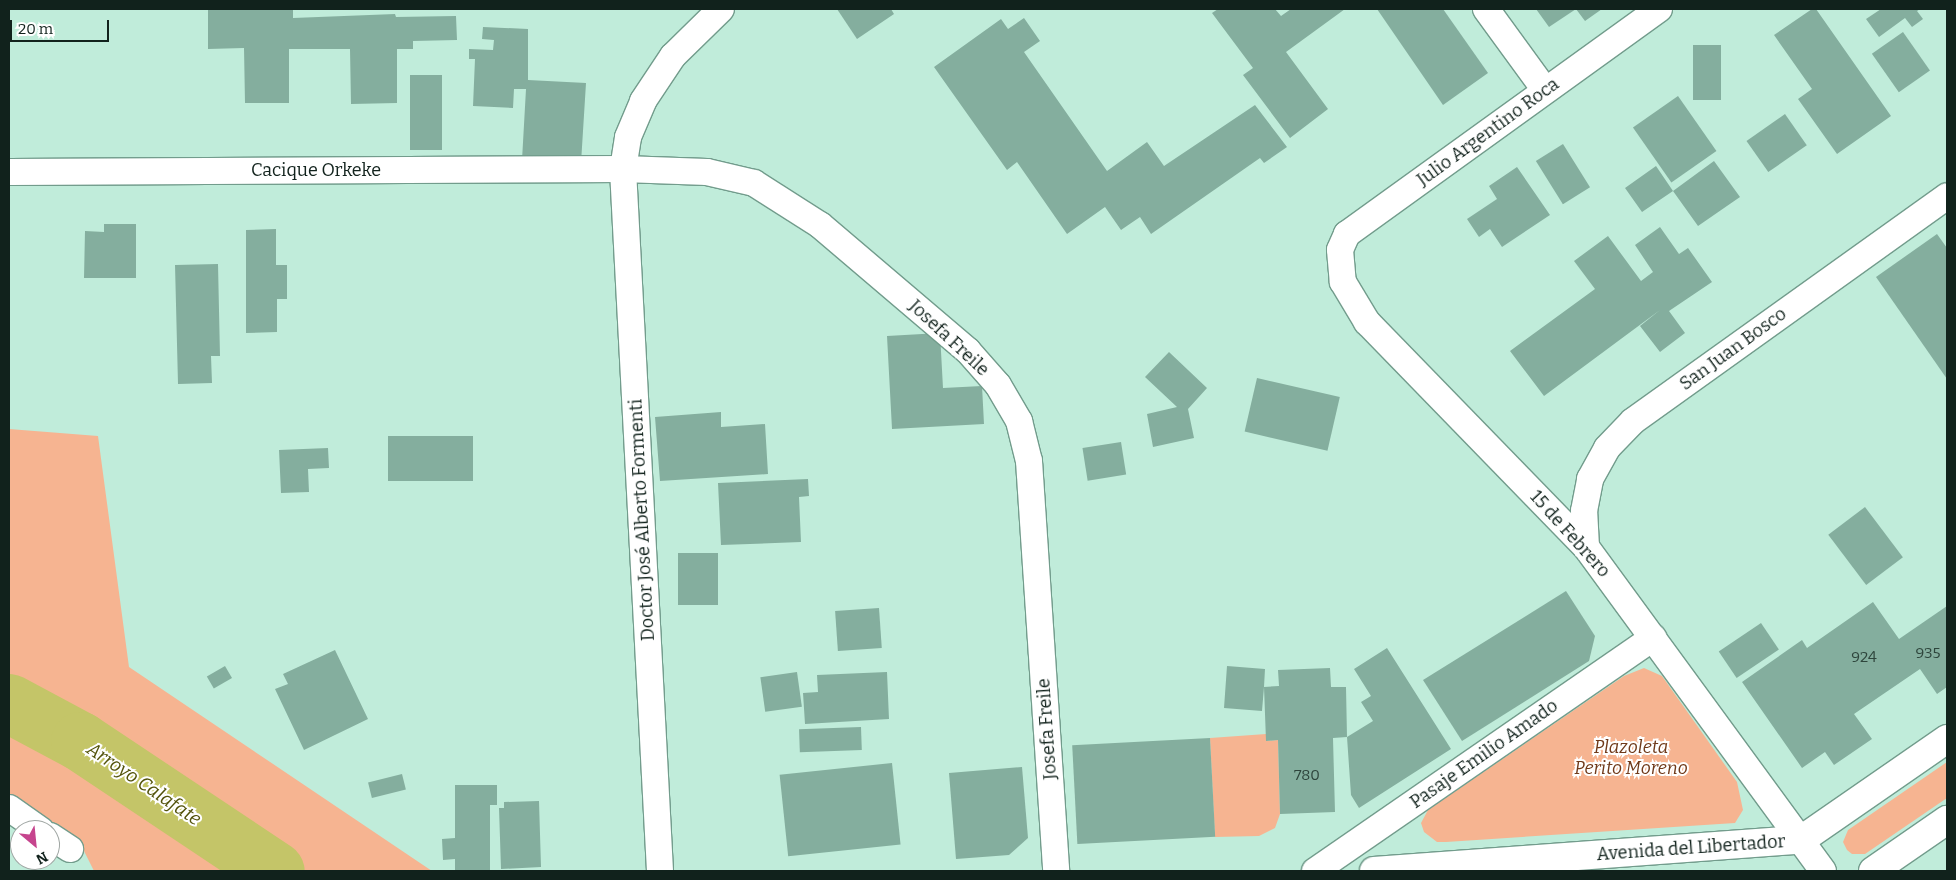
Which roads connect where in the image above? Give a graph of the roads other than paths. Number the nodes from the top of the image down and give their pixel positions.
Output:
1 (721, 9) edge
2 (1486, 9) edge
3 (1659, 9) edge
4 (1545, 90) junction
5 (623, 169) junction
6 (9, 172) edge
7 (1947, 196) edge
8 (1340, 270) joint
9 (1586, 547) junction
10 (1653, 638) junction
11 (1947, 739) edge
12 (9, 808) edge
13 (26, 820) edge
14 (1947, 820) edge
15 (1371, 832) junction
16 (1801, 840) junction
17 (660, 871) edge
18 (1056, 871) edge
19 (1315, 871) edge
20 (1375, 871) edge
21 (1823, 871) edge
22 (1873, 871) edge

1 - 5 street, Doctor José Alberto Formenti
2 - 4 street
3 - 4 street, Julio Argentino Roca
4 - 8 street, Julio Argentino Roca
5 - 6 street, Cacique Orkeke
5 - 17 street, Doctor José Alberto Formenti
5 - 18 street, Josefa Freile
7 - 9 street, San Juan Bosco
8 - 9 street, 15 de Febrero
9 - 10 street, 15 de Febrero
10 - 15 street, Pasaje Emilio Amado
10 - 16 street, 15 de Febrero
11 - 16 main road, Avenida del Libertador
12 - 13 street
14 - 22 main road
15 - 19 street, Pasaje Emilio Amado
15 - 20 street
16 - 20 main road, Avenida del Libertador
16 - 21 street, 15 de Febrero

